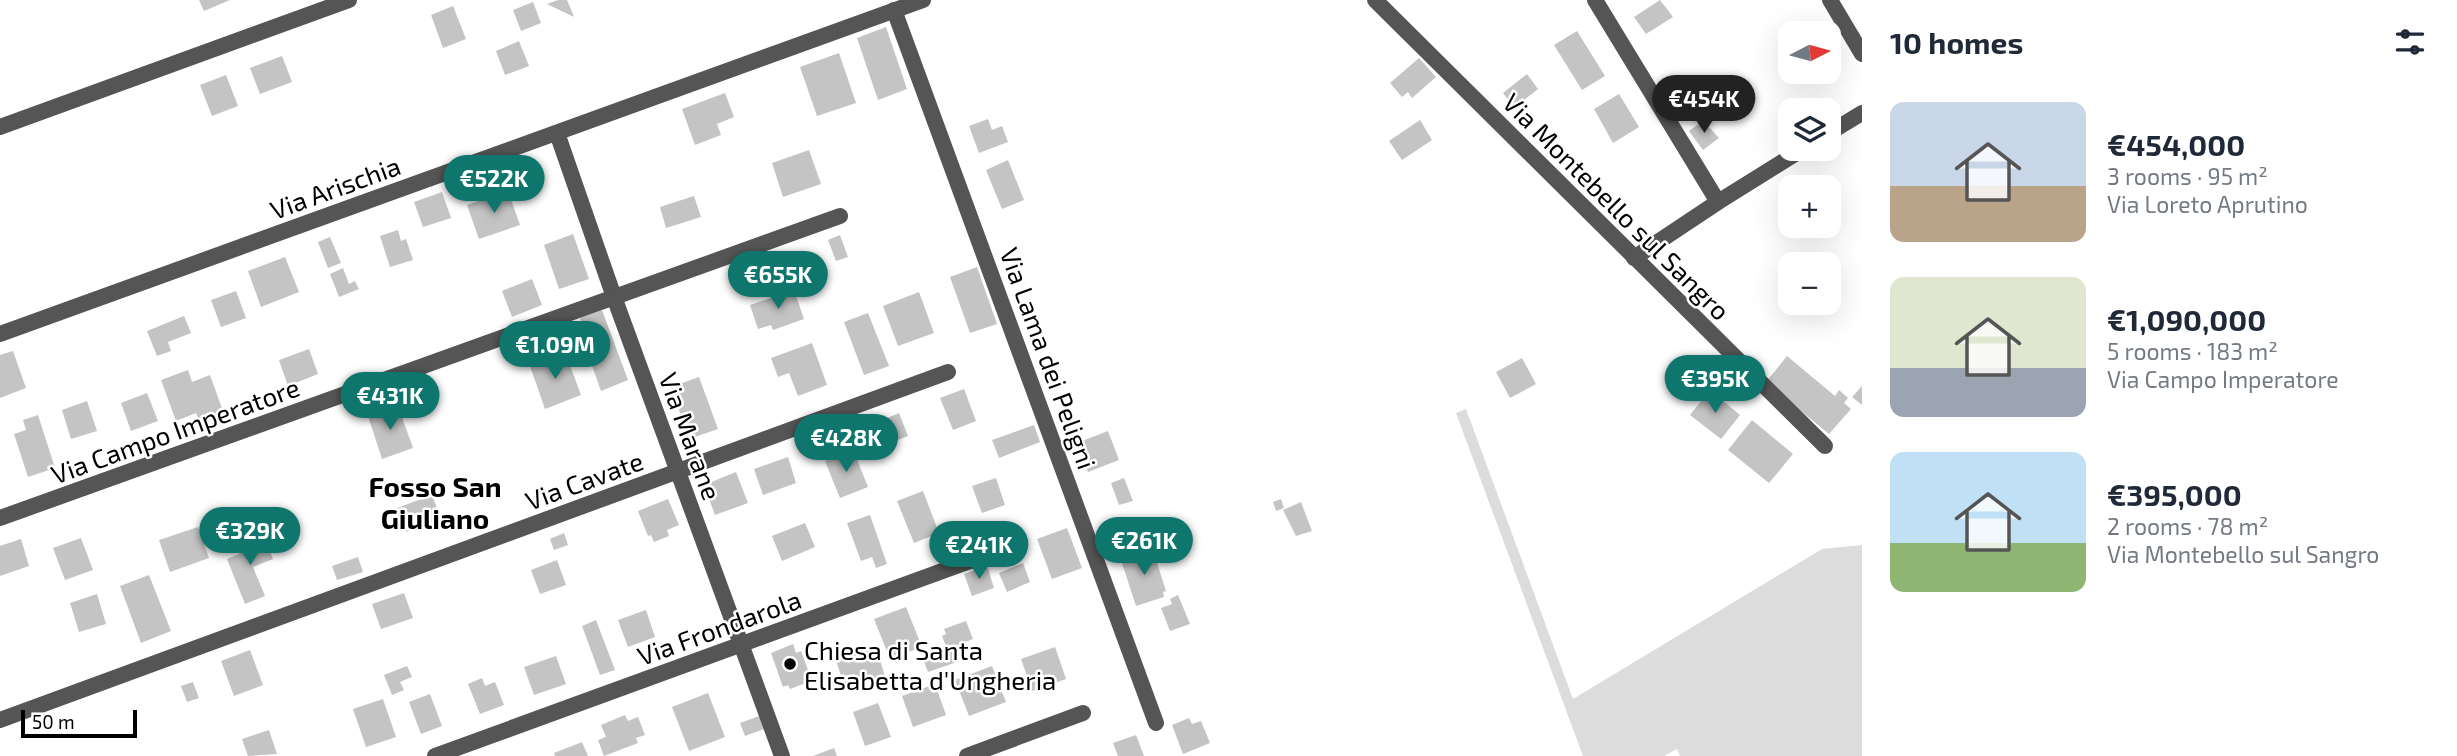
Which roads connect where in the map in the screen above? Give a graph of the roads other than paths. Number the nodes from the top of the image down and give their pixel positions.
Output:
1 (349, 0) edge
2 (923, 0) edge
3 (1375, 0) edge
4 (1595, 0) edge
5 (1830, 0) edge
6 (894, 10) junction
7 (1862, 54) edge
8 (1862, 113) edge
9 (1841, 126) edge
10 (0, 127) edge
11 (557, 132) junction
12 (1784, 161) edge
13 (1718, 202) junction
14 (840, 216) dead end
15 (1634, 258) junction
16 (614, 298) junction
17 (0, 334) edge
18 (948, 372) dead end
19 (1825, 446) dead end
20 (679, 471) junction
21 (0, 519) edge
22 (1019, 543) dead end
23 (741, 646) junction
24 (1083, 713) dead end
25 (0, 720) edge
26 (1156, 723) dead end
27 (435, 756) edge
28 (782, 756) edge
29 (967, 756) edge

1 - 10 street
2 - 6 street, Via Arischia
3 - 15 street, Via Montebello sul Sangro
4 - 13 street
5 - 7 street
6 - 11 street, Via Arischia
6 - 26 street, Via Lama dei Peligni
8 - 9 street
11 - 16 street, Via Marane
11 - 17 street, Via Arischia
12 - 13 street
13 - 15 street
14 - 16 street, Via Campo Imperatore
15 - 19 street, Via Montebello sul Sangro
16 - 20 street, Via Marane
16 - 21 street, Via Campo Imperatore
18 - 20 street, Via Cavate
20 - 23 street, Via Marane
20 - 25 street, Via Cavate
22 - 23 street, Via Frondarola
23 - 27 street, Via Frondarola
23 - 28 street, Via Marane
24 - 29 street

